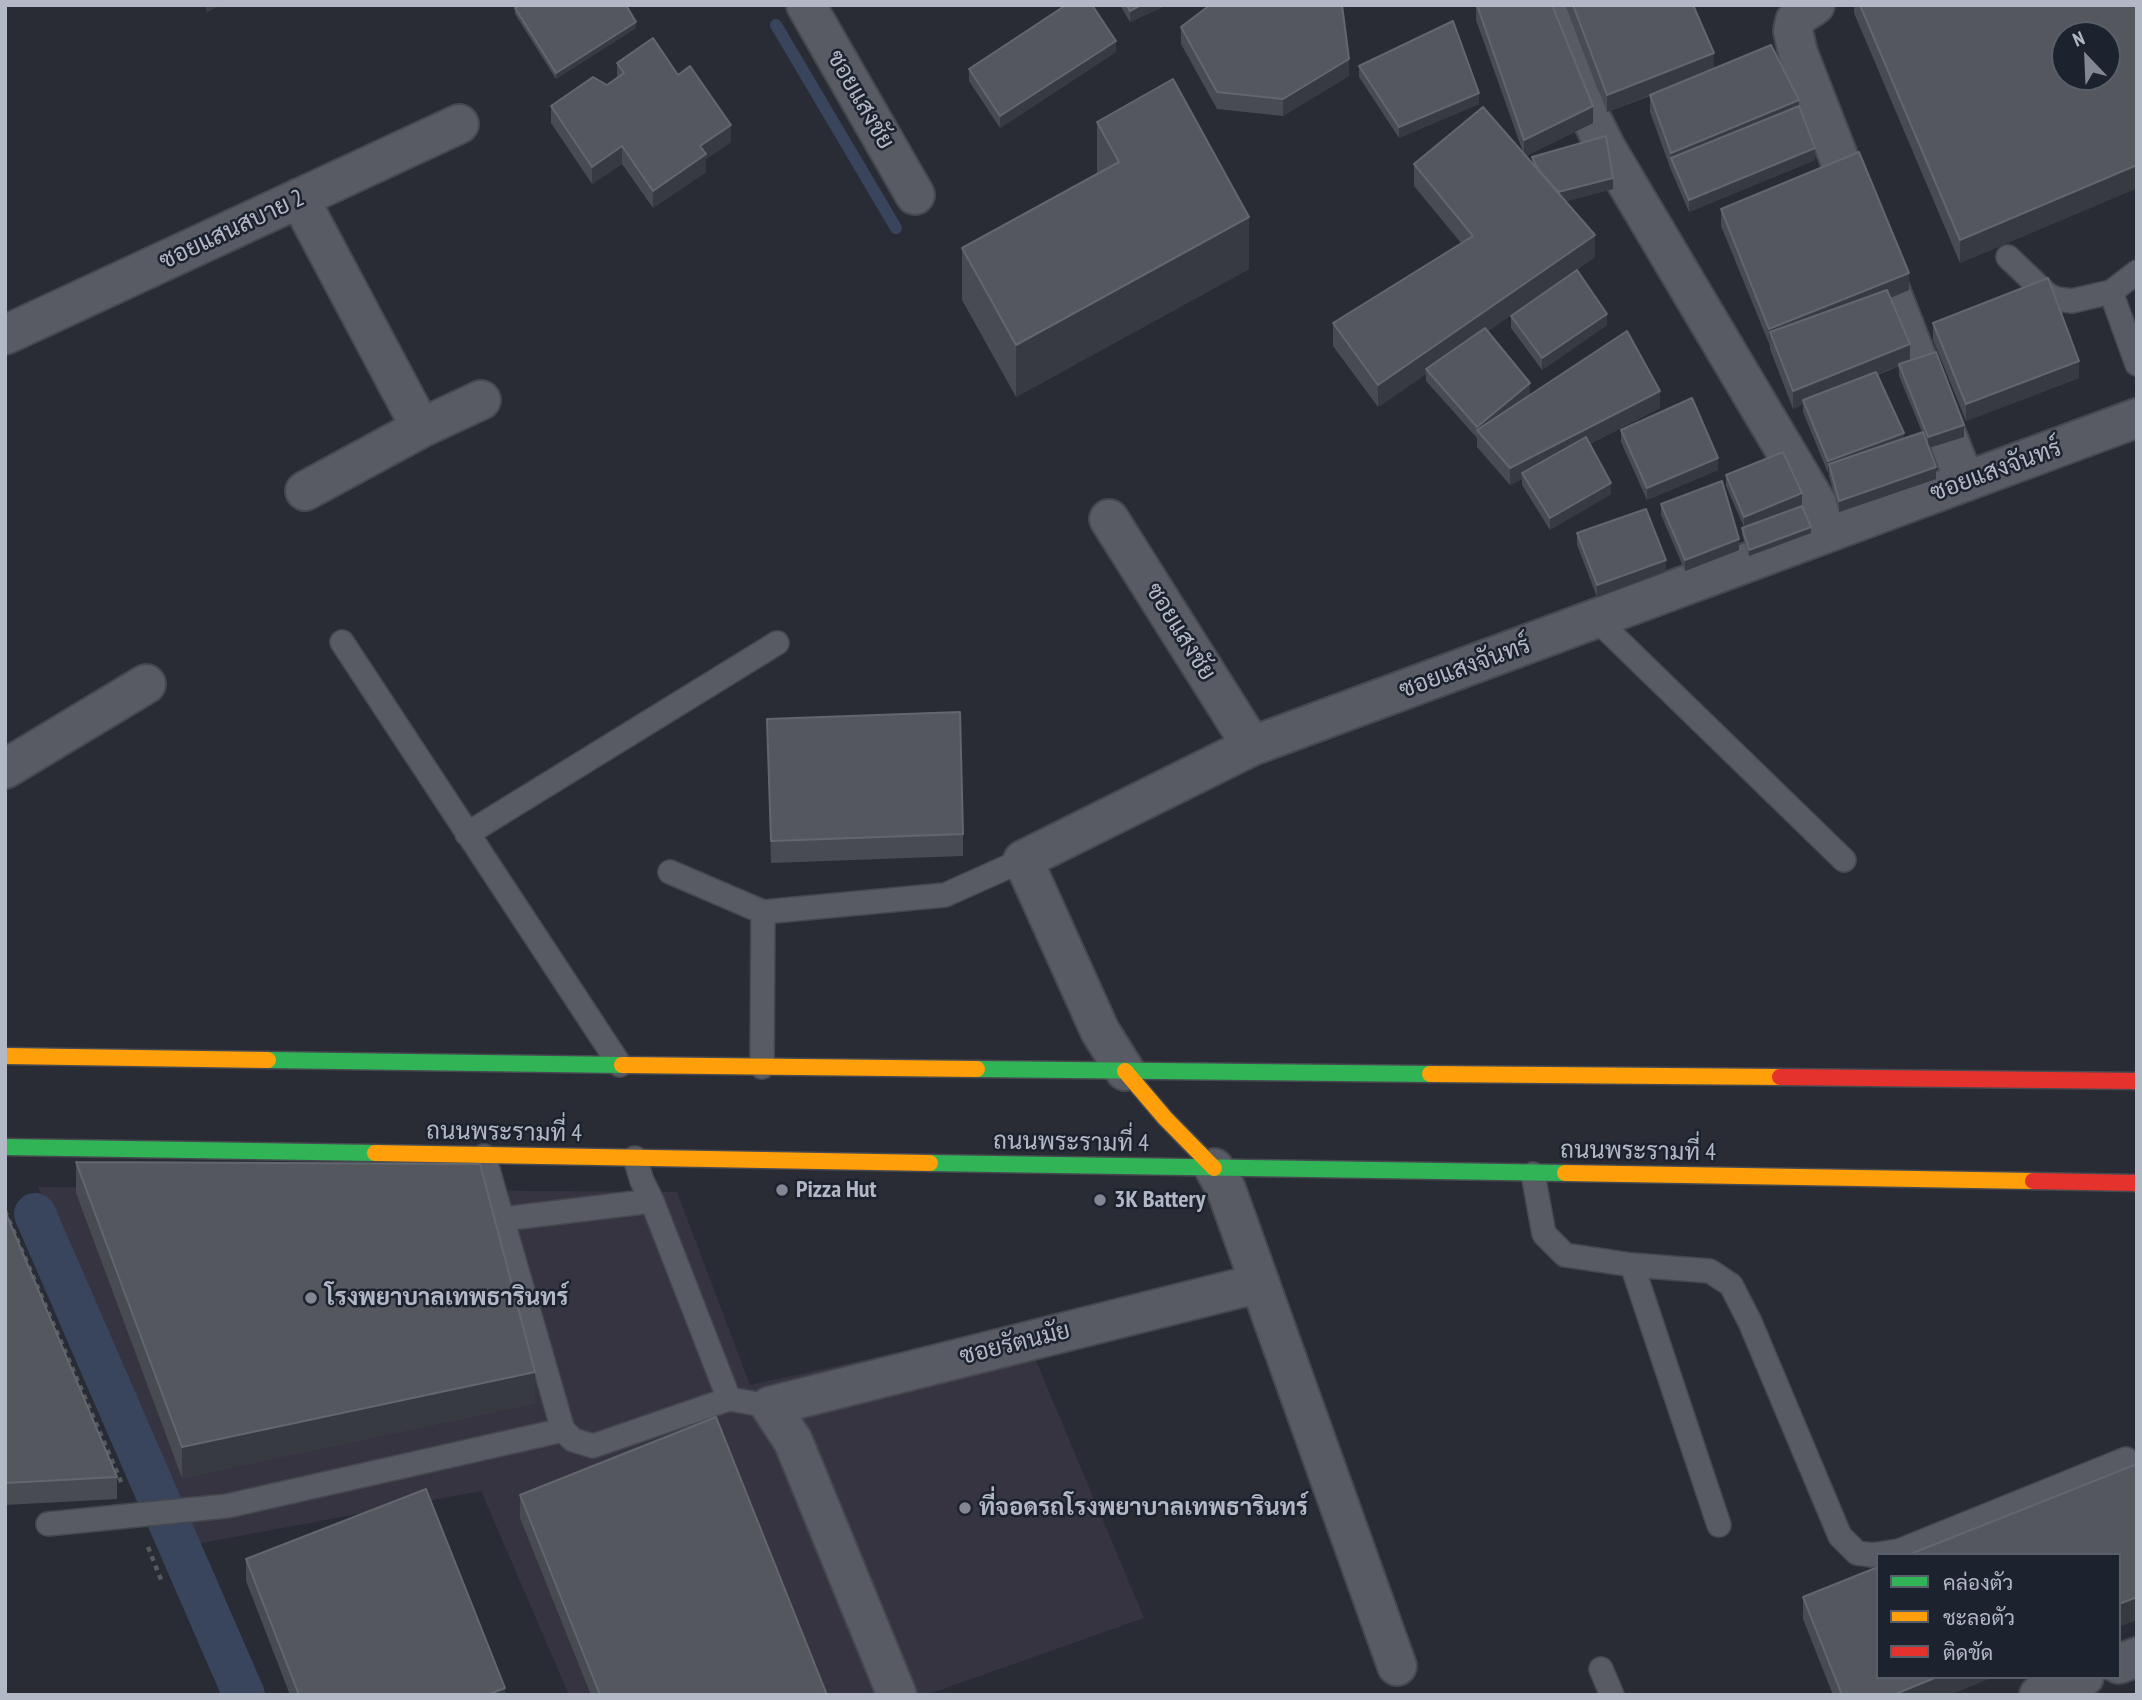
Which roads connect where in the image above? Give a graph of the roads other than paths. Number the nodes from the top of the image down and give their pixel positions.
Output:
1 (806, 5) edge
2 (1545, 5) edge
3 (1815, 5) edge
4 (459, 124) dead end
5 (915, 195) dead end
6 (299, 198) junction
7 (2008, 257) edge
8 (2137, 272) edge
9 (2111, 292) junction
10 (5, 335) edge
11 (2137, 364) edge
12 (481, 400) dead end
13 (2137, 418) edge
14 (421, 428) junction
15 (1965, 482) junction
16 (305, 491) dead end
17 (1109, 519) dead end
18 (1833, 531) junction
19 (1596, 619) junction
20 (342, 642) dead end
21 (777, 643) dead end
22 (146, 684) dead end
23 (1252, 746) junction
24 (5, 769) edge
25 (467, 834) junction
26 (1023, 860) junction
27 (1844, 860) dead end
28 (670, 872) dead end
29 (763, 912) junction
30 (5, 1056) edge
31 (620, 1065) junction
32 (762, 1067) junction
33 (1125, 1071) junction
34 (2137, 1081) edge
35 (5, 1147) edge
36 (484, 1156) junction
37 (635, 1158) junction
38 (1214, 1168) junction
39 (1533, 1174) junction
40 (2137, 1183) edge
41 (652, 1201) junction
42 (503, 1219) junction
43 (1632, 1265) junction
44 (1260, 1283) junction
45 (729, 1399) junction
46 (770, 1406) junction
47 (563, 1430) junction
48 (2126, 1459) dead end
49 (48, 1524) dead end
50 (1719, 1525) dead end
51 (1886, 1553) edge
52 (1876, 1554) edge
53 (1397, 1666) dead end
54 (1601, 1669) dead end
55 (2079, 1679) edge
56 (897, 1695) edge
57 (1612, 1695) edge
58 (2039, 1695) edge

1 - 5 street, ซอยแสงชัย
2 - 18 street
3 - 15 street
4 - 6 street, ซอยแสนสบาย 2
6 - 10 street, ซอยแสนสบาย 2
6 - 14 street
7 - 9 lane
8 - 9 lane
9 - 11 lane
12 - 14 street
13 - 15 street, ซอยแสงจันทร์
14 - 16 street
15 - 18 street, ซอยแสงจันทร์
17 - 23 street, ซอยแสงชัย
18 - 19 street, ซอยแสงจันทร์
19 - 23 street, ซอยแสงจันทร์
19 - 27 lane
20 - 25 lane
21 - 25 lane
22 - 24 street
23 - 26 street, ซอยแสงจันทร์
25 - 31 lane
26 - 29 lane
26 - 33 street
28 - 29 lane
29 - 32 lane
30 - 31 main road
31 - 32 main road
32 - 33 main road
33 - 34 main road
33 - 38 main road
35 - 36 main road, ถนนพระรามที่ 4
36 - 37 main road, ถนนพระรามที่ 4
36 - 42 lane
37 - 38 main road, ถนนพระรามที่ 4
37 - 41 lane
38 - 39 main road, ถนนพระรามที่ 4
38 - 44 street
39 - 40 main road, ถนนพระรามที่ 4
39 - 43 lane
41 - 42 lane
41 - 45 lane
42 - 47 lane
43 - 50 lane
43 - 52 lane
44 - 46 street, ซอยรัตนมัย
44 - 53 street
45 - 46 lane
45 - 47 lane
46 - 56 street
47 - 49 lane
48 - 51 lane
54 - 57 lane
55 - 58 street

